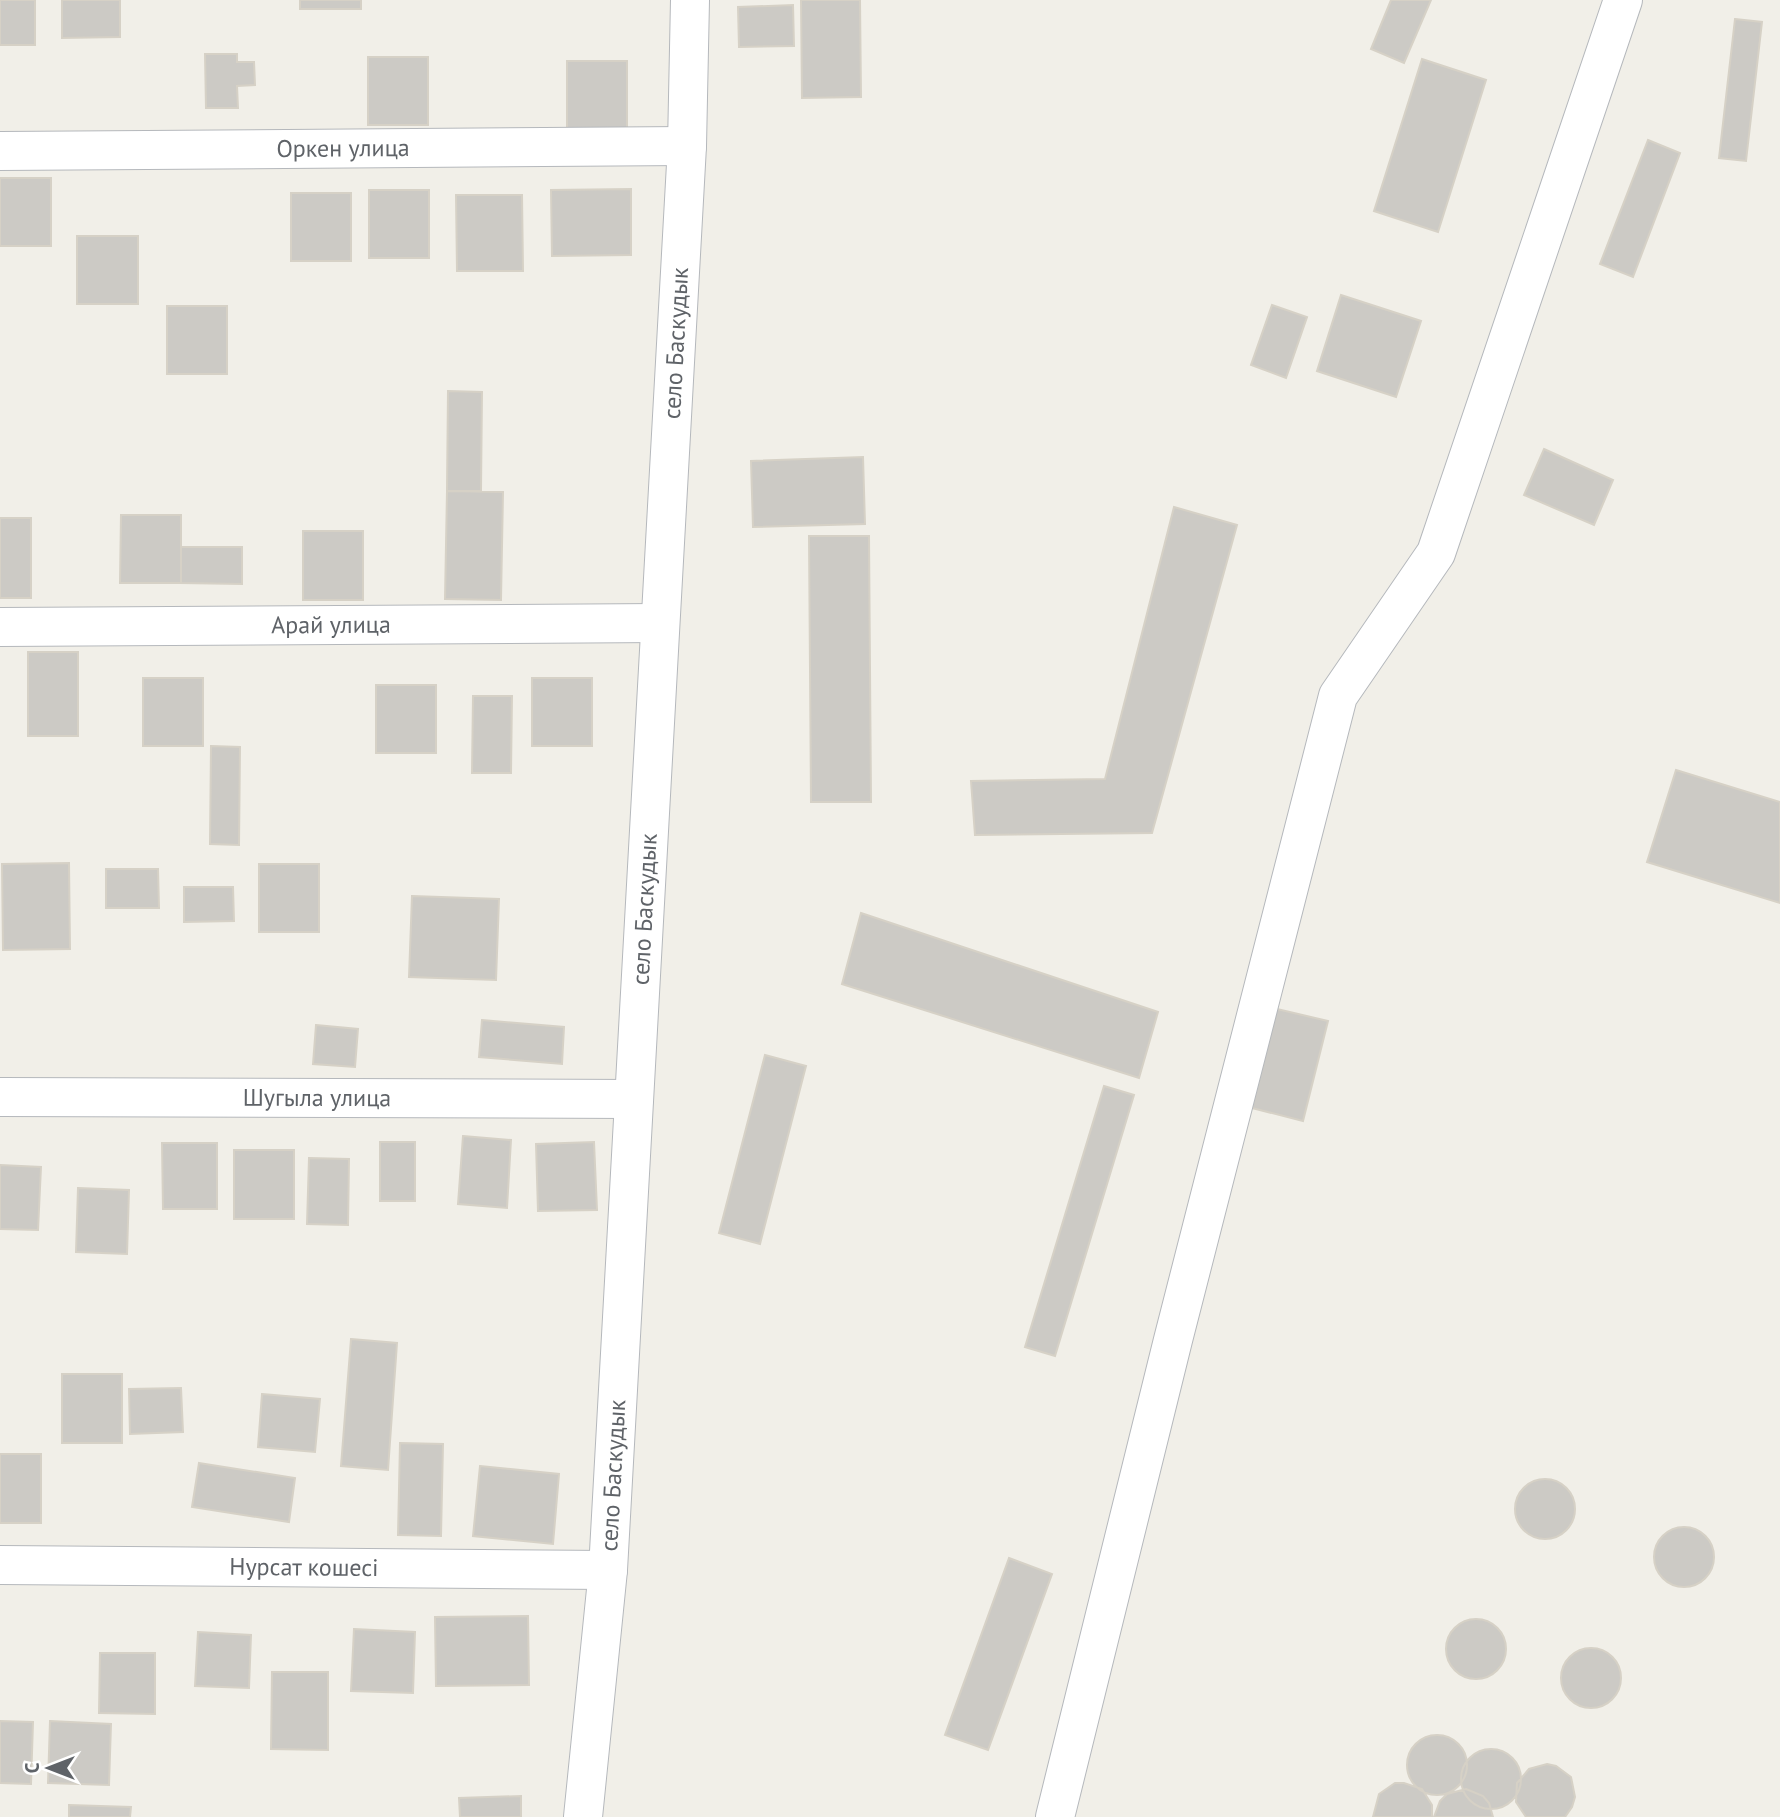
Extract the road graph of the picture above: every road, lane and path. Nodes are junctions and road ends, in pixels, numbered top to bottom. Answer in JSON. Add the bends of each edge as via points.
{"nodes":[{"id":1,"x":690,"y":0,"type":"edge"},
{"id":2,"x":1622,"y":0,"type":"edge"},
{"id":3,"x":687,"y":146,"type":"junction"},
{"id":4,"x":0,"y":151,"type":"edge"},
{"id":5,"x":660,"y":623,"type":"junction"},
{"id":6,"x":0,"y":627,"type":"edge"},
{"id":7,"x":0,"y":1097,"type":"edge"},
{"id":8,"x":634,"y":1099,"type":"junction"},
{"id":9,"x":0,"y":1565,"type":"edge"},
{"id":10,"x":608,"y":1570,"type":"junction"},
{"id":11,"x":583,"y":1817,"type":"edge"},
{"id":12,"x":1055,"y":1817,"type":"edge"}],
"edges":[{"from":1,"to":3,"type":"street","name":"село Баскудык"},
{"from":2,"to":12,"type":"street","via":[[1436,553],[1338,696]]},
{"from":3,"to":4,"type":"street","name":"Оркен улица"},
{"from":3,"to":5,"type":"street","name":"село Баскудык"},
{"from":5,"to":6,"type":"street","name":"Арай улица"},
{"from":5,"to":8,"type":"street","name":"село Баскудык"},
{"from":7,"to":8,"type":"street","name":"Шугыла улица"},
{"from":8,"to":10,"type":"street","name":"село Баскудык"},
{"from":9,"to":10,"type":"street","name":"Нурсат кошесi"},
{"from":10,"to":11,"type":"street","name":"село Баскудык"}]}
